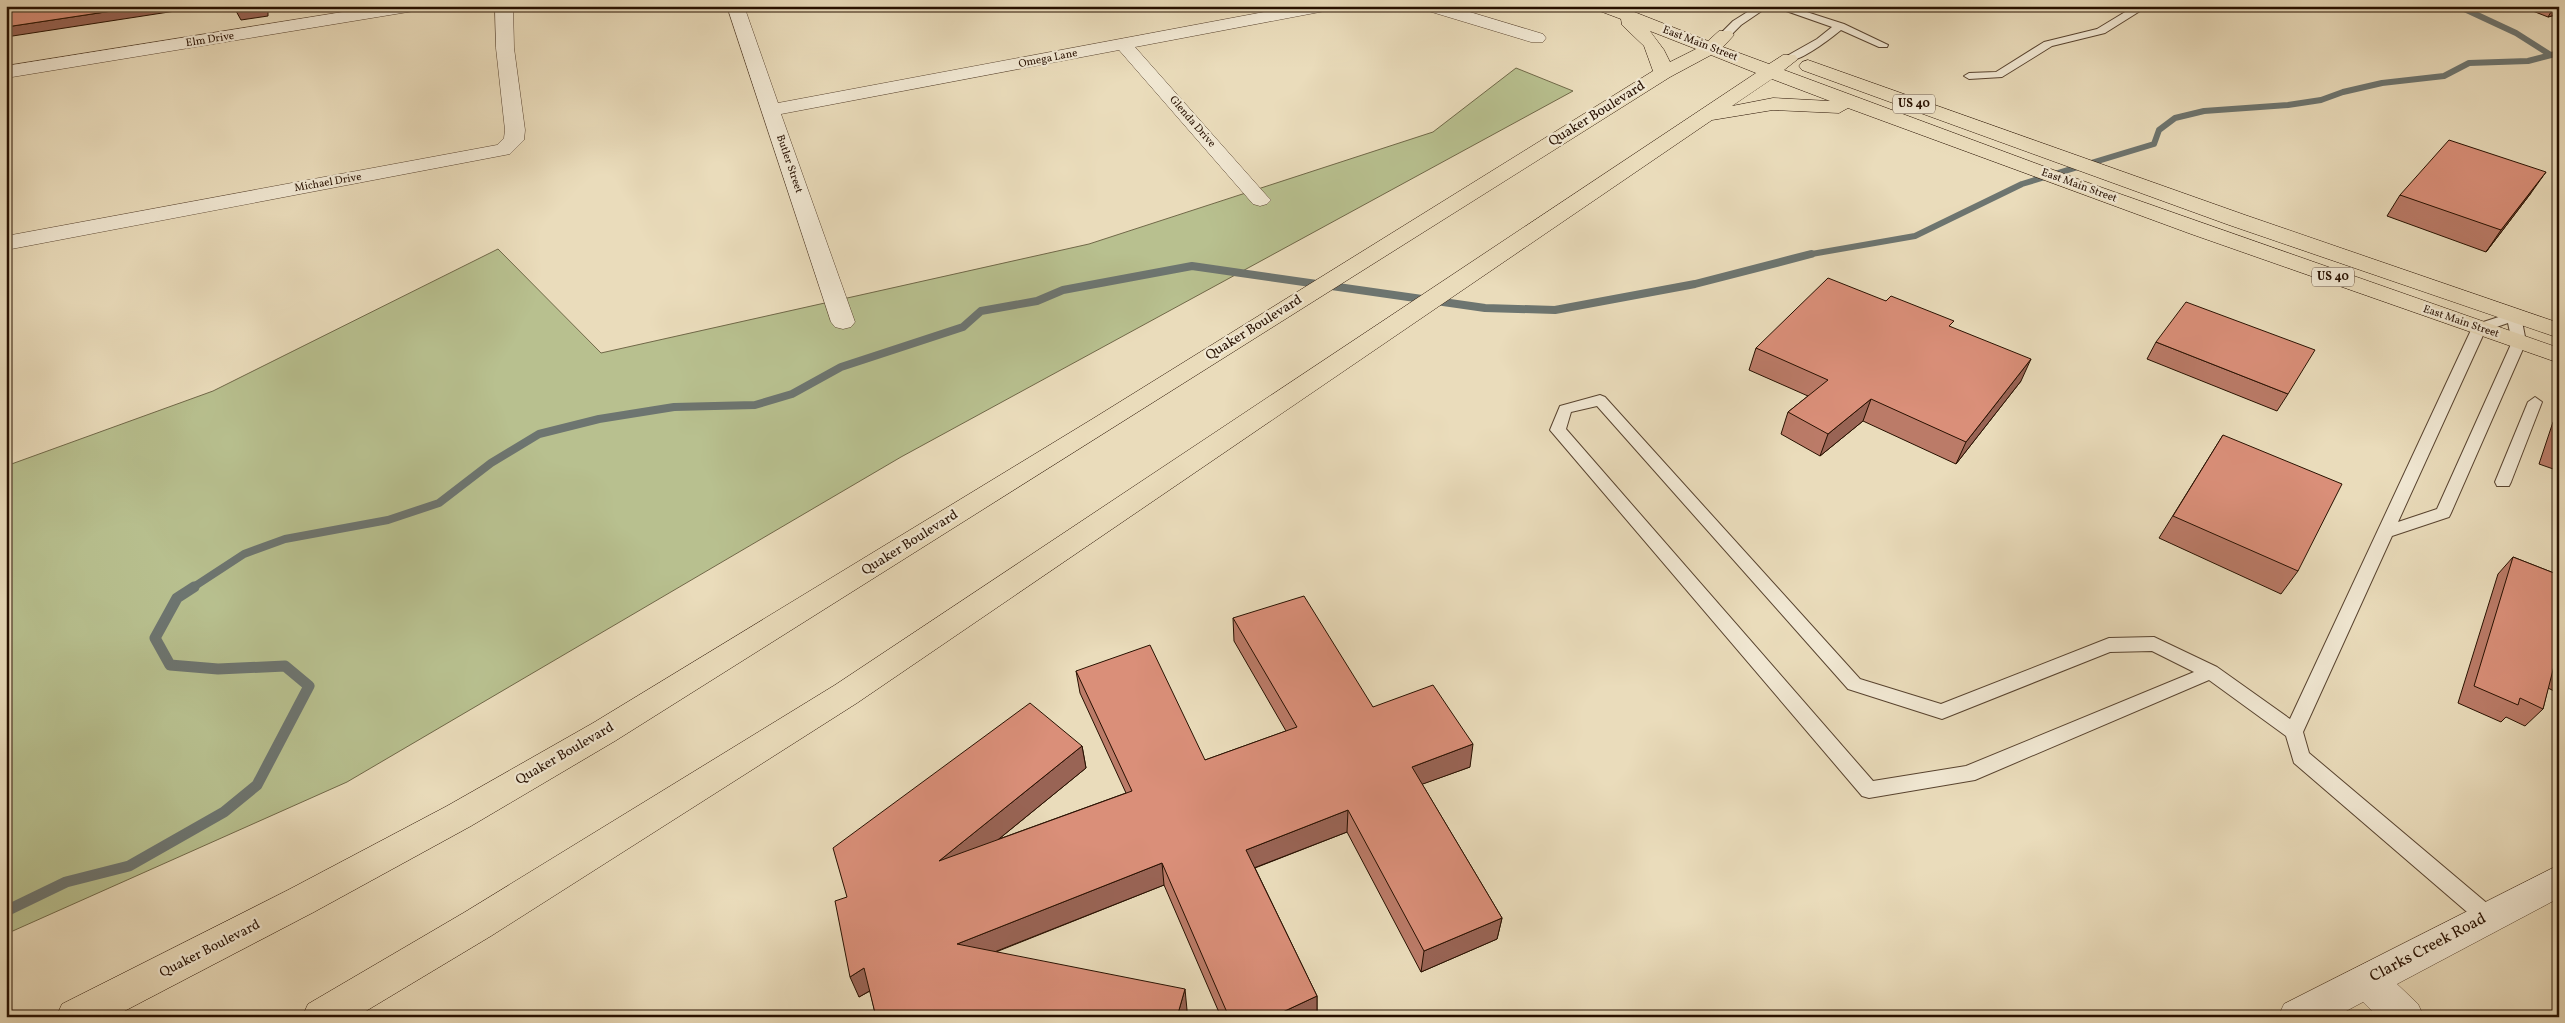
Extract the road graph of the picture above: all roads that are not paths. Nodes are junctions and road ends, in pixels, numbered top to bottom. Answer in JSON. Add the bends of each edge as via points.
{"nodes":[{"id":1,"x":414,"y":6,"type":"edge"},
{"id":2,"x":504,"y":6,"type":"edge"},
{"id":3,"x":735,"y":6,"type":"edge"},
{"id":4,"x":1325,"y":6,"type":"edge"},
{"id":5,"x":1431,"y":6,"type":"edge"},
{"id":6,"x":1764,"y":6,"type":"edge"},
{"id":7,"x":1777,"y":6,"type":"edge"},
{"id":8,"x":1963,"y":6,"type":"edge"},
{"id":9,"x":2143,"y":6,"type":"edge"},
{"id":10,"x":1968,"y":7,"type":"edge"},
{"id":11,"x":1607,"y":8,"type":"edge"},
{"id":12,"x":1840,"y":26,"type":"junction"},
{"id":13,"x":1707,"y":28,"type":"dead end"},
{"id":14,"x":1537,"y":38,"type":"dead end"},
{"id":15,"x":1732,"y":38,"type":"junction"},
{"id":16,"x":1869,"y":40,"type":"junction"},
{"id":17,"x":1822,"y":41,"type":"junction"},
{"id":18,"x":1124,"y":45,"type":"junction"},
{"id":19,"x":1883,"y":45,"type":"dead end"},
{"id":20,"x":1711,"y":48,"type":"junction"},
{"id":21,"x":1777,"y":61,"type":"junction"},
{"id":22,"x":6,"y":72,"type":"edge"},
{"id":23,"x":1663,"y":72,"type":"junction"},
{"id":24,"x":1969,"y":76,"type":"dead end"},
{"id":25,"x":770,"y":110,"type":"junction"},
{"id":26,"x":1875,"y":111,"type":"junction"},
{"id":27,"x":1702,"y":118,"type":"junction"},
{"id":28,"x":1260,"y":200,"type":"dead end"},
{"id":29,"x":6,"y":243,"type":"edge"},
{"id":30,"x":2514,"y":316,"type":"junction"},
{"id":31,"x":843,"y":322,"type":"dead end"},
{"id":32,"x":2479,"y":328,"type":"junction"},
{"id":33,"x":2559,"y":331,"type":"edge"},
{"id":34,"x":2518,"y":342,"type":"junction"},
{"id":35,"x":2559,"y":356,"type":"edge"},
{"id":36,"x":2534,"y":402,"type":"dead end"},
{"id":37,"x":2503,"y":482,"type":"dead end"},
{"id":38,"x":2385,"y":532,"type":"junction"},
{"id":39,"x":2210,"y":672,"type":"junction"},
{"id":40,"x":2294,"y":732,"type":"junction"},
{"id":41,"x":2559,"y":880,"type":"edge"},
{"id":42,"x":2488,"y":917,"type":"junction"},
{"id":43,"x":2366,"y":980,"type":"junction"},
{"id":44,"x":75,"y":1017,"type":"edge"},
{"id":45,"x":321,"y":1017,"type":"edge"},
{"id":46,"x":2297,"y":1017,"type":"edge"},
{"id":47,"x":2406,"y":1017,"type":"edge"}],
"edges":[{"from":1,"to":22,"type":"street","name":"Elm Drive"},
{"from":2,"to":29,"type":"street","name":"Michael Drive","via":[[505,48],[515,130],[514,140],[502,150]]},
{"from":3,"to":25,"type":"street","name":"Butler Street"},
{"from":4,"to":18,"type":"street","name":"Omega Lane"},
{"from":5,"to":14,"type":"street"},
{"from":6,"to":15,"type":"lane","via":[[1737,23]]},
{"from":7,"to":12,"type":"lane"},
{"from":8,"to":10,"type":"lane"},
{"from":9,"to":24,"type":"lane","via":[[2101,32],[2048,44],[1998,75]]},
{"from":11,"to":20,"type":"main road","name":"East Main Street","number":"US 40"},
{"from":11,"to":23,"type":"main road","via":[[1649,38],[1658,53]]},
{"from":12,"to":16,"type":"lane"},
{"from":12,"to":17,"type":"lane"},
{"from":13,"to":15,"type":"main road","name":"East Main Street"},
{"from":15,"to":20,"type":"main road","name":"Quaker Boulevard"},
{"from":16,"to":17,"type":"lane"},
{"from":16,"to":19,"type":"lane"},
{"from":17,"to":21,"type":"lane"},
{"from":18,"to":25,"type":"street","name":"Omega Lane"},
{"from":18,"to":28,"type":"street","name":"Glenda Drive"},
{"from":20,"to":21,"type":"main road","name":"East Main Street","number":"US 40"},
{"from":20,"to":23,"type":"main road","name":"Quaker Boulevard"},
{"from":21,"to":26,"type":"main road","name":"East Main Street","number":"US 40"},
{"from":21,"to":27,"type":"main road"},
{"from":21,"to":30,"type":"main road","name":"East Main Street","number":"US 40"},
{"from":23,"to":44,"type":"main road","name":"Quaker Boulevard","via":[[604,732],[459,816]]},
{"from":25,"to":31,"type":"street","name":"Butler Street"},
{"from":26,"to":27,"type":"main road","via":[[1773,104]]},
{"from":26,"to":32,"type":"main road","name":"East Main Street","number":"US 40"},
{"from":27,"to":45,"type":"main road","via":[[846,694],[478,924]]},
{"from":30,"to":32,"type":"lane"},
{"from":30,"to":33,"type":"main road","name":"East Main Street","number":"US 40"},
{"from":30,"to":34,"type":"lane"},
{"from":32,"to":34,"type":"main road","name":"East Main Street","number":"US 40"},
{"from":32,"to":38,"type":"lane"},
{"from":34,"to":35,"type":"main road","name":"East Main Street","number":"US 40"},
{"from":34,"to":38,"type":"lane","via":[[2443,513]]},
{"from":36,"to":37,"type":"lane"},
{"from":38,"to":40,"type":"lane"},
{"from":39,"to":39,"type":"lane","via":[[2154,644],[2109,646],[1942,712],[1854,684],[1600,400],[1565,409],[1558,430],[1869,790],[1968,774]]},
{"from":39,"to":40,"type":"lane"},
{"from":40,"to":42,"type":"lane","via":[[2302,757]]},
{"from":41,"to":42,"type":"street","name":"Clarks Creek Road"},
{"from":42,"to":43,"type":"street","name":"Clarks Creek Road"},
{"from":43,"to":46,"type":"street","name":"Clarks Creek Road"},
{"from":43,"to":47,"type":"street"}]}
